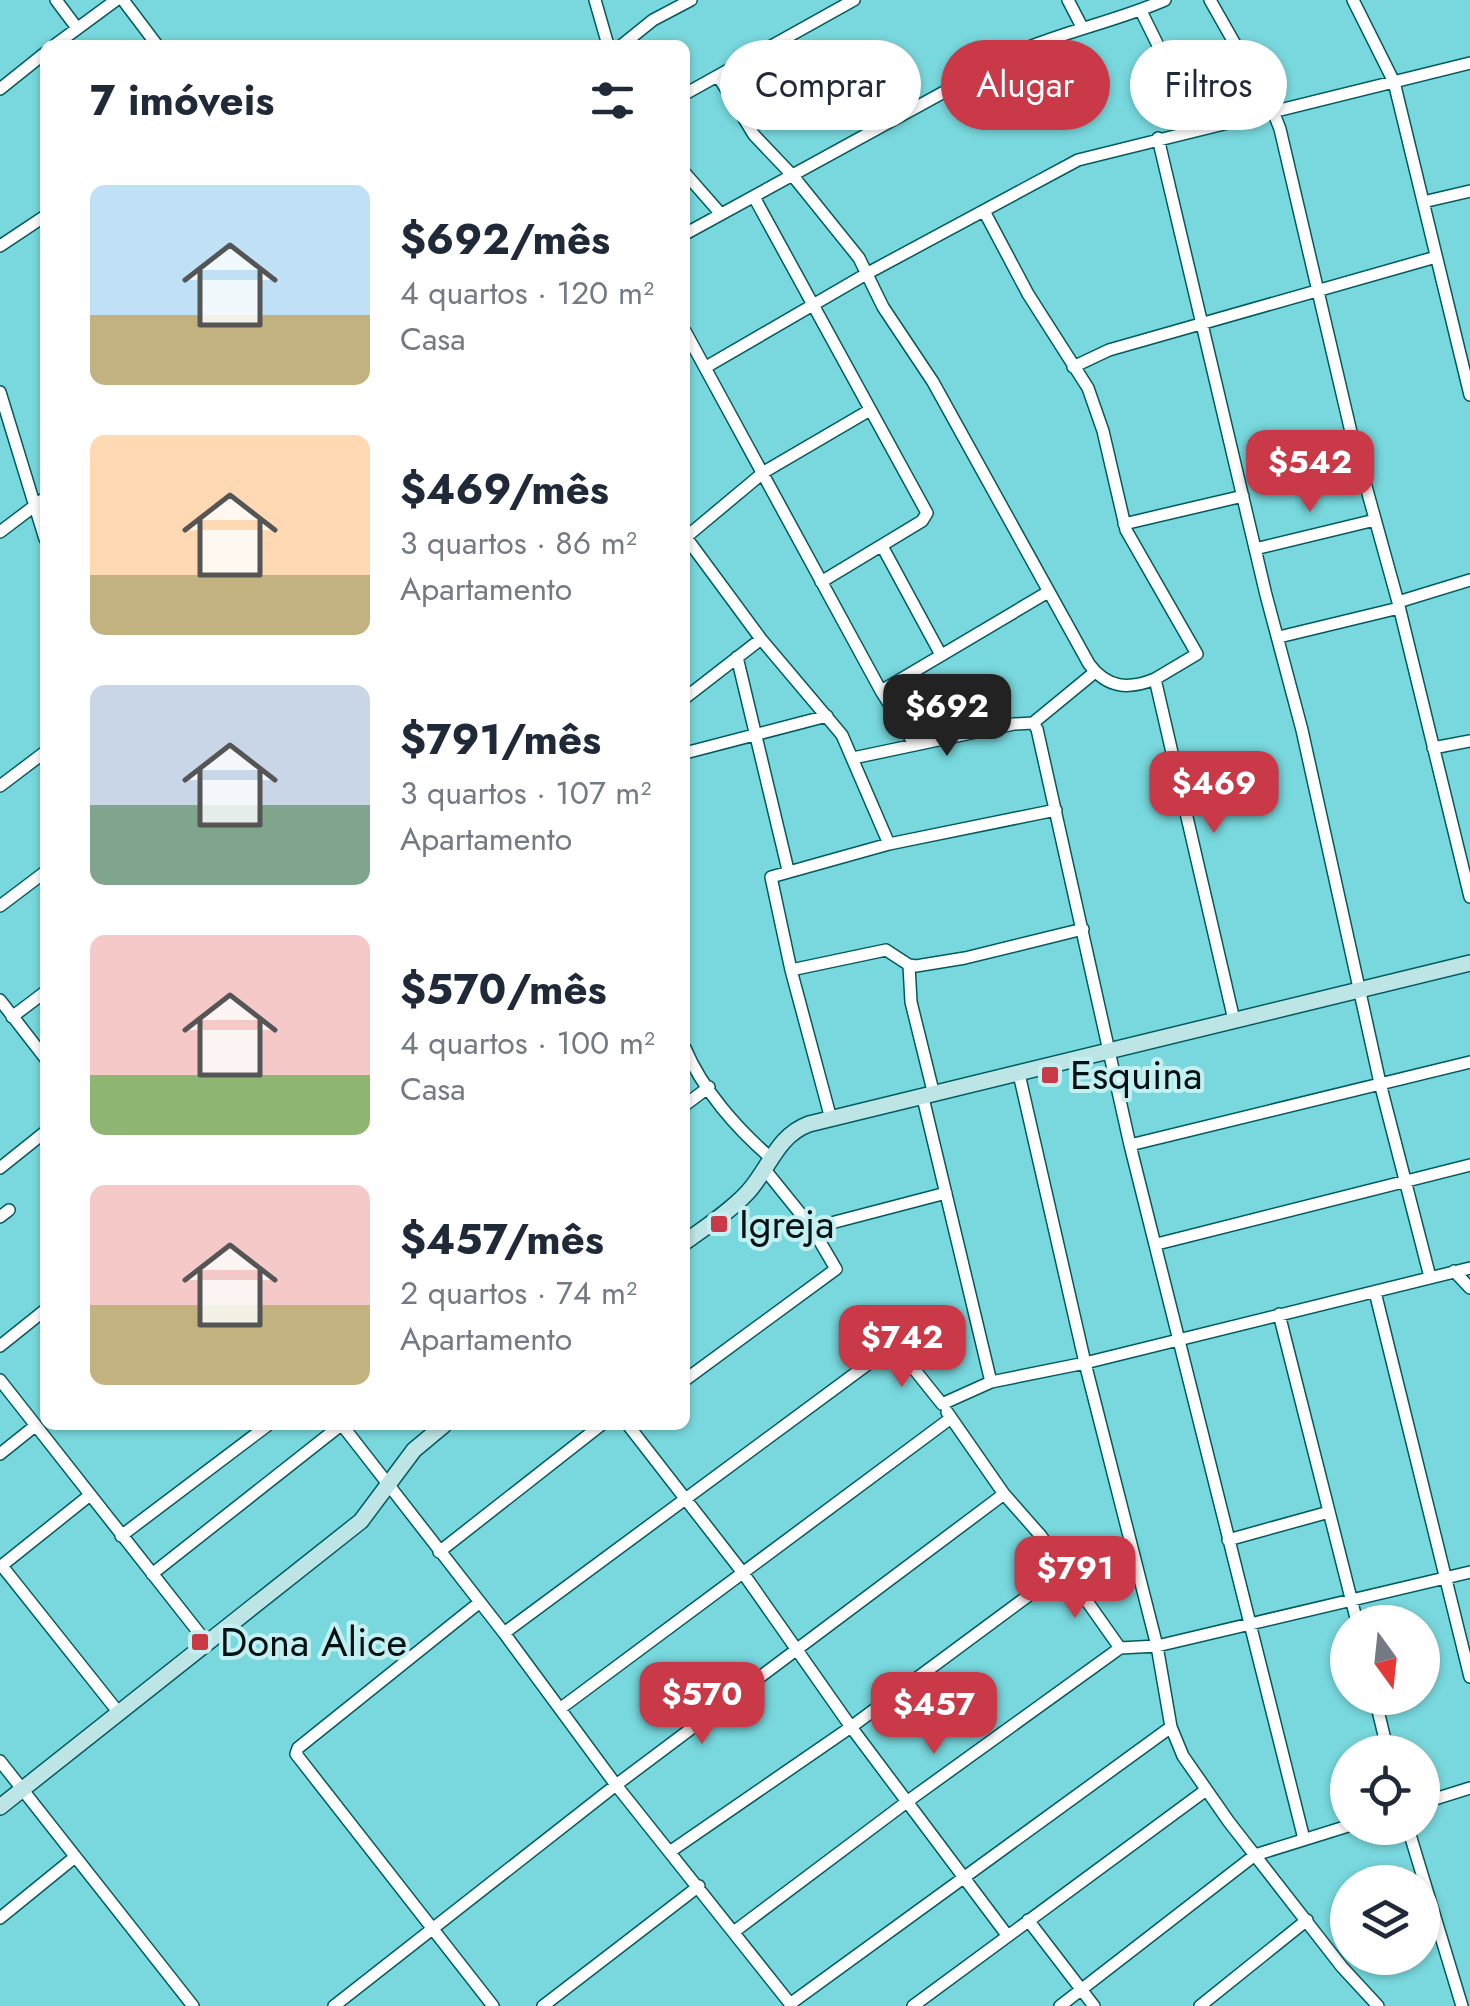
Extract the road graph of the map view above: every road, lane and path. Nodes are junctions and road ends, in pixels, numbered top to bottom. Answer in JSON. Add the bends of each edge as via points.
{"nodes":[{"id":1,"x":56,"y":0,"type":"edge"},
{"id":2,"x":119,"y":0,"type":"edge"},
{"id":3,"x":595,"y":0,"type":"edge"},
{"id":4,"x":690,"y":0,"type":"edge"},
{"id":5,"x":854,"y":0,"type":"edge"},
{"id":6,"x":1068,"y":0,"type":"edge"},
{"id":7,"x":1166,"y":0,"type":"edge"},
{"id":8,"x":1210,"y":0,"type":"edge"},
{"id":9,"x":1353,"y":0,"type":"edge"},
{"id":10,"x":1141,"y":11,"type":"junction"},
{"id":11,"x":1082,"y":27,"type":"junction"},
{"id":12,"x":77,"y":28,"type":"junction"},
{"id":13,"x":62,"y":40,"type":"edge"},
{"id":14,"x":153,"y":40,"type":"edge"},
{"id":15,"x":607,"y":40,"type":"edge"},
{"id":16,"x":628,"y":40,"type":"edge"},
{"id":17,"x":1155,"y":40,"type":"edge"},
{"id":18,"x":1233,"y":40,"type":"edge"},
{"id":19,"x":40,"y":57,"type":"edge"},
{"id":20,"x":1470,"y":63,"type":"edge"},
{"id":21,"x":718,"y":76,"type":"junction"},
{"id":22,"x":1394,"y":82,"type":"junction"},
{"id":23,"x":0,"y":88,"type":"edge"},
{"id":24,"x":690,"y":91,"type":"edge"},
{"id":25,"x":1287,"y":108,"type":"edge"},
{"id":26,"x":1195,"y":130,"type":"edge"},
{"id":27,"x":1278,"y":130,"type":"edge"},
{"id":28,"x":1186,"y":132,"type":"joint"},
{"id":29,"x":1158,"y":138,"type":"junction"},
{"id":30,"x":793,"y":176,"type":"junction"},
{"id":31,"x":690,"y":179,"type":"edge"},
{"id":32,"x":1470,"y":190,"type":"edge"},
{"id":33,"x":754,"y":197,"type":"junction"},
{"id":34,"x":1423,"y":202,"type":"junction"},
{"id":35,"x":984,"y":211,"type":"junction"},
{"id":36,"x":720,"y":213,"type":"junction"},
{"id":37,"x":40,"y":219,"type":"edge"},
{"id":38,"x":690,"y":231,"type":"edge"},
{"id":39,"x":0,"y":246,"type":"edge"},
{"id":40,"x":1436,"y":257,"type":"junction"},
{"id":41,"x":868,"y":273,"type":"junction"},
{"id":42,"x":1316,"y":289,"type":"junction"},
{"id":43,"x":812,"y":305,"type":"junction"},
{"id":44,"x":1202,"y":323,"type":"junction"},
{"id":45,"x":690,"y":339,"type":"edge"},
{"id":46,"x":706,"y":366,"type":"junction"},
{"id":47,"x":1074,"y":366,"type":"junction"},
{"id":48,"x":0,"y":392,"type":"edge"},
{"id":49,"x":1470,"y":395,"type":"edge"},
{"id":50,"x":870,"y":410,"type":"junction"},
{"id":51,"x":764,"y":472,"type":"junction"},
{"id":52,"x":1243,"y":496,"type":"junction"},
{"id":53,"x":40,"y":501,"type":"edge"},
{"id":54,"x":1375,"y":520,"type":"junction"},
{"id":55,"x":1124,"y":524,"type":"junction"},
{"id":56,"x":0,"y":532,"type":"edge"},
{"id":57,"x":690,"y":533,"type":"edge"},
{"id":58,"x":690,"y":544,"type":"edge"},
{"id":59,"x":882,"y":546,"type":"junction"},
{"id":60,"x":1255,"y":549,"type":"junction"},
{"id":61,"x":1470,"y":580,"type":"edge"},
{"id":62,"x":821,"y":582,"type":"junction"},
{"id":63,"x":1048,"y":592,"type":"junction"},
{"id":64,"x":1398,"y":605,"type":"junction"},
{"id":65,"x":1279,"y":637,"type":"junction"},
{"id":66,"x":761,"y":639,"type":"junction"},
{"id":67,"x":941,"y":655,"type":"junction"},
{"id":68,"x":737,"y":657,"type":"junction"},
{"id":69,"x":1094,"y":672,"type":"junction"},
{"id":70,"x":1156,"y":680,"type":"junction"},
{"id":71,"x":881,"y":691,"type":"junction"},
{"id":72,"x":690,"y":694,"type":"edge"},
{"id":73,"x":827,"y":716,"type":"junction"},
{"id":74,"x":1033,"y":723,"type":"junction"},
{"id":75,"x":754,"y":736,"type":"junction"},
{"id":76,"x":1470,"y":741,"type":"edge"},
{"id":77,"x":915,"y":745,"type":"junction"},
{"id":78,"x":690,"y":747,"type":"edge"},
{"id":79,"x":1433,"y":748,"type":"junction"},
{"id":80,"x":40,"y":756,"type":"edge"},
{"id":81,"x":853,"y":758,"type":"junction"},
{"id":82,"x":0,"y":786,"type":"edge"},
{"id":83,"x":1056,"y":810,"type":"junction"},
{"id":84,"x":889,"y":844,"type":"junction"},
{"id":85,"x":788,"y":870,"type":"junction"},
{"id":86,"x":1467,"y":872,"type":"edge"},
{"id":87,"x":40,"y":876,"type":"edge"},
{"id":88,"x":1470,"y":897,"type":"edge"},
{"id":89,"x":0,"y":906,"type":"edge"},
{"id":90,"x":1082,"y":929,"type":"junction"},
{"id":91,"x":1470,"y":963,"type":"edge"},
{"id":92,"x":909,"y":965,"type":"junction"},
{"id":93,"x":791,"y":970,"type":"junction"},
{"id":94,"x":1361,"y":990,"type":"junction"},
{"id":95,"x":40,"y":996,"type":"edge"},
{"id":96,"x":0,"y":1000,"type":"edge"},
{"id":97,"x":12,"y":1017,"type":"junction"},
{"id":98,"x":1234,"y":1020,"type":"junction"},
{"id":99,"x":1110,"y":1050,"type":"junction"},
{"id":100,"x":40,"y":1052,"type":"edge"},
{"id":101,"x":690,"y":1056,"type":"edge"},
{"id":102,"x":1470,"y":1062,"type":"edge"},
{"id":103,"x":1019,"y":1074,"type":"junction"},
{"id":104,"x":1380,"y":1083,"type":"junction"},
{"id":105,"x":709,"y":1087,"type":"junction"},
{"id":106,"x":928,"y":1096,"type":"junction"},
{"id":107,"x":690,"y":1100,"type":"edge"},
{"id":108,"x":831,"y":1119,"type":"junction"},
{"id":109,"x":40,"y":1136,"type":"edge"},
{"id":110,"x":1130,"y":1145,"type":"junction"},
{"id":111,"x":768,"y":1164,"type":"junction"},
{"id":112,"x":1470,"y":1166,"type":"edge"},
{"id":113,"x":0,"y":1168,"type":"edge"},
{"id":114,"x":1406,"y":1180,"type":"junction"},
{"id":115,"x":946,"y":1193,"type":"junction"},
{"id":116,"x":812,"y":1228,"type":"junction"},
{"id":117,"x":690,"y":1238,"type":"edge"},
{"id":118,"x":1158,"y":1244,"type":"junction"},
{"id":119,"x":1470,"y":1268,"type":"edge"},
{"id":120,"x":1454,"y":1271,"type":"junction"},
{"id":121,"x":1430,"y":1278,"type":"junction"},
{"id":122,"x":1470,"y":1288,"type":"edge"},
{"id":123,"x":1375,"y":1292,"type":"junction"},
{"id":124,"x":40,"y":1314,"type":"edge"},
{"id":125,"x":1279,"y":1314,"type":"junction"},
{"id":126,"x":1180,"y":1339,"type":"junction"},
{"id":127,"x":0,"y":1346,"type":"edge"},
{"id":128,"x":1085,"y":1364,"type":"junction"},
{"id":129,"x":690,"y":1376,"type":"edge"},
{"id":130,"x":0,"y":1380,"type":"edge"},
{"id":131,"x":991,"y":1382,"type":"junction"},
{"id":132,"x":942,"y":1404,"type":"junction"},
{"id":133,"x":950,"y":1418,"type":"junction"},
{"id":134,"x":34,"y":1426,"type":"junction"},
{"id":135,"x":261,"y":1430,"type":"edge"},
{"id":136,"x":335,"y":1430,"type":"edge"},
{"id":137,"x":345,"y":1430,"type":"edge"},
{"id":138,"x":438,"y":1430,"type":"edge"},
{"id":139,"x":594,"y":1430,"type":"edge"},
{"id":140,"x":632,"y":1430,"type":"edge"},
{"id":141,"x":0,"y":1454,"type":"edge"},
{"id":142,"x":386,"y":1485,"type":"junction"},
{"id":143,"x":1004,"y":1494,"type":"junction"},
{"id":144,"x":90,"y":1495,"type":"junction"},
{"id":145,"x":686,"y":1499,"type":"junction"},
{"id":146,"x":1329,"y":1512,"type":"junction"},
{"id":147,"x":122,"y":1536,"type":"junction"},
{"id":148,"x":1228,"y":1540,"type":"junction"},
{"id":149,"x":439,"y":1552,"type":"junction"},
{"id":150,"x":1,"y":1566,"type":"edge"},
{"id":151,"x":1063,"y":1570,"type":"junction"},
{"id":152,"x":1470,"y":1572,"type":"edge"},
{"id":153,"x":744,"y":1573,"type":"junction"},
{"id":154,"x":152,"y":1574,"type":"junction"},
{"id":155,"x":1446,"y":1578,"type":"junction"},
{"id":156,"x":480,"y":1602,"type":"junction"},
{"id":157,"x":1352,"y":1602,"type":"junction"},
{"id":158,"x":1353,"y":1605,"type":"edge"},
{"id":159,"x":1248,"y":1624,"type":"junction"},
{"id":160,"x":504,"y":1633,"type":"junction"},
{"id":161,"x":207,"y":1643,"type":"junction"},
{"id":162,"x":1157,"y":1646,"type":"junction"},
{"id":163,"x":1120,"y":1648,"type":"junction"},
{"id":164,"x":799,"y":1650,"type":"junction"},
{"id":165,"x":1470,"y":1677,"type":"edge"},
{"id":166,"x":561,"y":1708,"type":"junction"},
{"id":167,"x":119,"y":1713,"type":"junction"},
{"id":168,"x":851,"y":1726,"type":"junction"},
{"id":169,"x":1171,"y":1727,"type":"junction"},
{"id":170,"x":0,"y":1762,"type":"edge"},
{"id":171,"x":616,"y":1785,"type":"junction"},
{"id":172,"x":1470,"y":1788,"type":"edge"},
{"id":173,"x":22,"y":1790,"type":"junction"},
{"id":174,"x":1206,"y":1790,"type":"junction"},
{"id":175,"x":1440,"y":1797,"type":"edge"},
{"id":176,"x":908,"y":1801,"type":"junction"},
{"id":177,"x":0,"y":1807,"type":"edge"},
{"id":178,"x":1330,"y":1831,"type":"edge"},
{"id":179,"x":1304,"y":1839,"type":"junction"},
{"id":180,"x":1413,"y":1845,"type":"edge"},
{"id":181,"x":670,"y":1851,"type":"junction"},
{"id":182,"x":1255,"y":1855,"type":"junction"},
{"id":183,"x":75,"y":1856,"type":"junction"},
{"id":184,"x":965,"y":1876,"type":"junction"},
{"id":185,"x":699,"y":1886,"type":"junction"},
{"id":186,"x":0,"y":1918,"type":"edge"},
{"id":187,"x":1028,"y":1920,"type":"junction"},
{"id":188,"x":1307,"y":1920,"type":"junction"},
{"id":189,"x":432,"y":1930,"type":"junction"},
{"id":190,"x":735,"y":1931,"type":"junction"},
{"id":191,"x":1007,"y":1934,"type":"junction"},
{"id":192,"x":1081,"y":1988,"type":"junction"},
{"id":193,"x":1463,"y":2004,"type":"edge"},
{"id":194,"x":791,"y":2005,"type":"edge"},
{"id":195,"x":193,"y":2006,"type":"edge"},
{"id":196,"x":334,"y":2006,"type":"edge"},
{"id":197,"x":493,"y":2006,"type":"edge"},
{"id":198,"x":542,"y":2006,"type":"edge"},
{"id":199,"x":914,"y":2006,"type":"edge"},
{"id":200,"x":1060,"y":2006,"type":"edge"},
{"id":201,"x":1094,"y":2006,"type":"edge"},
{"id":202,"x":1200,"y":2006,"type":"edge"},
{"id":203,"x":1378,"y":2006,"type":"edge"}],
"edges":[{"from":1,"to":12,"type":"street"},
{"from":2,"to":12,"type":"street"},
{"from":2,"to":14,"type":"street"},
{"from":3,"to":15,"type":"street"},
{"from":4,"to":16,"type":"street"},
{"from":5,"to":21,"type":"street"},
{"from":6,"to":11,"type":"street"},
{"from":7,"to":10,"type":"street"},
{"from":8,"to":18,"type":"street"},
{"from":9,"to":22,"type":"street"},
{"from":10,"to":11,"type":"street"},
{"from":10,"to":17,"type":"street"},
{"from":11,"to":30,"type":"street","via":[[989,66]]},
{"from":12,"to":13,"type":"street"},
{"from":19,"to":23,"type":"street"},
{"from":20,"to":22,"type":"street"},
{"from":21,"to":24,"type":"street"},
{"from":21,"to":30,"type":"street","via":[[754,135]]},
{"from":22,"to":25,"type":"street"},
{"from":22,"to":34,"type":"street"},
{"from":26,"to":28,"type":"street"},
{"from":27,"to":42,"type":"street"},
{"from":28,"to":29,"type":"street"},
{"from":29,"to":35,"type":"street","via":[[1078,160]]},
{"from":29,"to":44,"type":"street"},
{"from":30,"to":33,"type":"street"},
{"from":30,"to":41,"type":"street"},
{"from":31,"to":36,"type":"street"},
{"from":32,"to":34,"type":"street"},
{"from":33,"to":36,"type":"street"},
{"from":33,"to":43,"type":"street"},
{"from":34,"to":40,"type":"street"},
{"from":35,"to":41,"type":"street"},
{"from":35,"to":47,"type":"street"},
{"from":36,"to":38,"type":"street"},
{"from":37,"to":39,"type":"street"},
{"from":40,"to":42,"type":"street"},
{"from":40,"to":49,"type":"street"},
{"from":41,"to":43,"type":"street"},
{"from":41,"to":63,"type":"street"},
{"from":42,"to":44,"type":"street"},
{"from":42,"to":54,"type":"street"},
{"from":43,"to":46,"type":"street"},
{"from":43,"to":50,"type":"street"},
{"from":44,"to":47,"type":"street"},
{"from":44,"to":52,"type":"street"},
{"from":45,"to":46,"type":"street"},
{"from":46,"to":51,"type":"street"},
{"from":47,"to":55,"type":"street","via":[[1096,407]]},
{"from":48,"to":53,"type":"street"},
{"from":50,"to":51,"type":"street"},
{"from":50,"to":59,"type":"street","via":[[927,513]]},
{"from":51,"to":57,"type":"street"},
{"from":51,"to":62,"type":"street"},
{"from":52,"to":55,"type":"street"},
{"from":52,"to":60,"type":"street"},
{"from":53,"to":56,"type":"street"},
{"from":54,"to":60,"type":"street"},
{"from":54,"to":64,"type":"street"},
{"from":55,"to":70,"type":"street","via":[[1198,654]]},
{"from":58,"to":66,"type":"street"},
{"from":59,"to":62,"type":"street"},
{"from":59,"to":67,"type":"street"},
{"from":60,"to":65,"type":"street"},
{"from":61,"to":64,"type":"street"},
{"from":62,"to":71,"type":"street"},
{"from":63,"to":67,"type":"street"},
{"from":63,"to":69,"type":"street"},
{"from":64,"to":65,"type":"street"},
{"from":64,"to":79,"type":"street"},
{"from":65,"to":94,"type":"street"},
{"from":66,"to":68,"type":"street"},
{"from":66,"to":73,"type":"street"},
{"from":67,"to":71,"type":"street"},
{"from":68,"to":72,"type":"street"},
{"from":68,"to":75,"type":"street"},
{"from":69,"to":70,"type":"street","via":[[1116,686]]},
{"from":69,"to":74,"type":"street"},
{"from":70,"to":98,"type":"street"},
{"from":71,"to":77,"type":"street"},
{"from":73,"to":75,"type":"street"},
{"from":73,"to":81,"type":"street"},
{"from":74,"to":77,"type":"street"},
{"from":74,"to":83,"type":"street"},
{"from":75,"to":78,"type":"street"},
{"from":75,"to":85,"type":"street"},
{"from":76,"to":79,"type":"street"},
{"from":77,"to":81,"type":"street"},
{"from":79,"to":86,"type":"street"},
{"from":80,"to":82,"type":"street"},
{"from":81,"to":84,"type":"street"},
{"from":83,"to":84,"type":"street"},
{"from":83,"to":90,"type":"street"},
{"from":84,"to":85,"type":"street"},
{"from":85,"to":93,"type":"street","via":[[770,878]]},
{"from":86,"to":88,"type":"street"},
{"from":87,"to":89,"type":"street"},
{"from":90,"to":92,"type":"street"},
{"from":90,"to":99,"type":"street"},
{"from":91,"to":94,"type":"street"},
{"from":92,"to":93,"type":"street","via":[[886,950]]},
{"from":92,"to":106,"type":"street"},
{"from":93,"to":108,"type":"street"},
{"from":94,"to":98,"type":"street"},
{"from":94,"to":104,"type":"street"},
{"from":95,"to":97,"type":"street"},
{"from":96,"to":97,"type":"street"},
{"from":97,"to":100,"type":"street"},
{"from":98,"to":99,"type":"street"},
{"from":99,"to":103,"type":"street"},
{"from":99,"to":110,"type":"street"},
{"from":101,"to":105,"type":"street"},
{"from":102,"to":104,"type":"street"},
{"from":103,"to":106,"type":"street"},
{"from":103,"to":128,"type":"street"},
{"from":104,"to":110,"type":"street"},
{"from":104,"to":114,"type":"street"},
{"from":105,"to":107,"type":"street"},
{"from":105,"to":111,"type":"street"},
{"from":106,"to":108,"type":"street"},
{"from":106,"to":115,"type":"street"},
{"from":108,"to":111,"type":"street","via":[[798,1128]]},
{"from":109,"to":113,"type":"street"},
{"from":110,"to":118,"type":"street"},
{"from":111,"to":116,"type":"street"},
{"from":111,"to":117,"type":"street","via":[[732,1207]]},
{"from":112,"to":114,"type":"street"},
{"from":114,"to":118,"type":"street"},
{"from":114,"to":121,"type":"street"},
{"from":115,"to":116,"type":"street"},
{"from":115,"to":131,"type":"street"},
{"from":116,"to":129,"type":"street","via":[[836,1269]]},
{"from":118,"to":126,"type":"street"},
{"from":119,"to":120,"type":"street"},
{"from":120,"to":121,"type":"street"},
{"from":120,"to":122,"type":"street"},
{"from":121,"to":123,"type":"street"},
{"from":123,"to":125,"type":"street"},
{"from":123,"to":155,"type":"street"},
{"from":124,"to":127,"type":"street"},
{"from":125,"to":126,"type":"street"},
{"from":125,"to":146,"type":"street"},
{"from":126,"to":128,"type":"street"},
{"from":126,"to":148,"type":"street"},
{"from":128,"to":131,"type":"street"},
{"from":128,"to":162,"type":"street"},
{"from":130,"to":134,"type":"street"},
{"from":131,"to":132,"type":"street"},
{"from":132,"to":133,"type":"street"},
{"from":132,"to":145,"type":"street","via":[[891,1347]]},
{"from":133,"to":143,"type":"street"},
{"from":133,"to":153,"type":"street"},
{"from":134,"to":141,"type":"street"},
{"from":134,"to":144,"type":"street"},
{"from":135,"to":147,"type":"street"},
{"from":136,"to":154,"type":"street"},
{"from":137,"to":142,"type":"street"},
{"from":138,"to":142,"type":"street"},
{"from":139,"to":149,"type":"street"},
{"from":140,"to":145,"type":"street"},
{"from":142,"to":149,"type":"street"},
{"from":142,"to":161,"type":"street","via":[[360,1521]]},
{"from":143,"to":151,"type":"street"},
{"from":143,"to":164,"type":"street"},
{"from":144,"to":147,"type":"street"},
{"from":144,"to":150,"type":"street"},
{"from":145,"to":153,"type":"street"},
{"from":145,"to":160,"type":"street"},
{"from":146,"to":148,"type":"street"},
{"from":146,"to":157,"type":"street"},
{"from":147,"to":154,"type":"street"},
{"from":148,"to":159,"type":"street"},
{"from":149,"to":156,"type":"street"},
{"from":150,"to":167,"type":"street"},
{"from":151,"to":163,"type":"street"},
{"from":151,"to":168,"type":"street"},
{"from":152,"to":155,"type":"street"},
{"from":153,"to":164,"type":"street"},
{"from":153,"to":166,"type":"street"},
{"from":154,"to":161,"type":"street"},
{"from":155,"to":157,"type":"street"},
{"from":155,"to":165,"type":"street"},
{"from":156,"to":160,"type":"street"},
{"from":156,"to":189,"type":"street","via":[[296,1754]]},
{"from":157,"to":158,"type":"street"},
{"from":157,"to":159,"type":"street"},
{"from":159,"to":162,"type":"street"},
{"from":159,"to":179,"type":"street"},
{"from":160,"to":166,"type":"street"},
{"from":161,"to":167,"type":"street"},
{"from":162,"to":163,"type":"street"},
{"from":162,"to":169,"type":"street"},
{"from":163,"to":176,"type":"street"},
{"from":164,"to":168,"type":"street"},
{"from":164,"to":171,"type":"street"},
{"from":166,"to":171,"type":"street"},
{"from":167,"to":173,"type":"street"},
{"from":168,"to":176,"type":"street"},
{"from":168,"to":181,"type":"street"},
{"from":169,"to":174,"type":"street"},
{"from":169,"to":184,"type":"street"},
{"from":170,"to":173,"type":"street"},
{"from":171,"to":181,"type":"street"},
{"from":171,"to":189,"type":"street"},
{"from":172,"to":175,"type":"street"},
{"from":173,"to":177,"type":"street"},
{"from":173,"to":183,"type":"street"},
{"from":174,"to":182,"type":"street"},
{"from":174,"to":187,"type":"street"},
{"from":176,"to":184,"type":"street"},
{"from":176,"to":190,"type":"street"},
{"from":178,"to":179,"type":"street"},
{"from":179,"to":182,"type":"street"},
{"from":180,"to":193,"type":"street"},
{"from":181,"to":185,"type":"street"},
{"from":182,"to":188,"type":"street"},
{"from":182,"to":192,"type":"street"},
{"from":183,"to":186,"type":"street"},
{"from":183,"to":195,"type":"street"},
{"from":184,"to":191,"type":"street"},
{"from":184,"to":194,"type":"street"},
{"from":185,"to":190,"type":"street"},
{"from":185,"to":198,"type":"street"},
{"from":187,"to":191,"type":"street"},
{"from":187,"to":192,"type":"street"},
{"from":188,"to":202,"type":"street"},
{"from":188,"to":203,"type":"street"},
{"from":189,"to":196,"type":"street"},
{"from":189,"to":197,"type":"street"},
{"from":190,"to":194,"type":"street"},
{"from":191,"to":199,"type":"street"},
{"from":192,"to":200,"type":"street"},
{"from":192,"to":201,"type":"street"}]}
